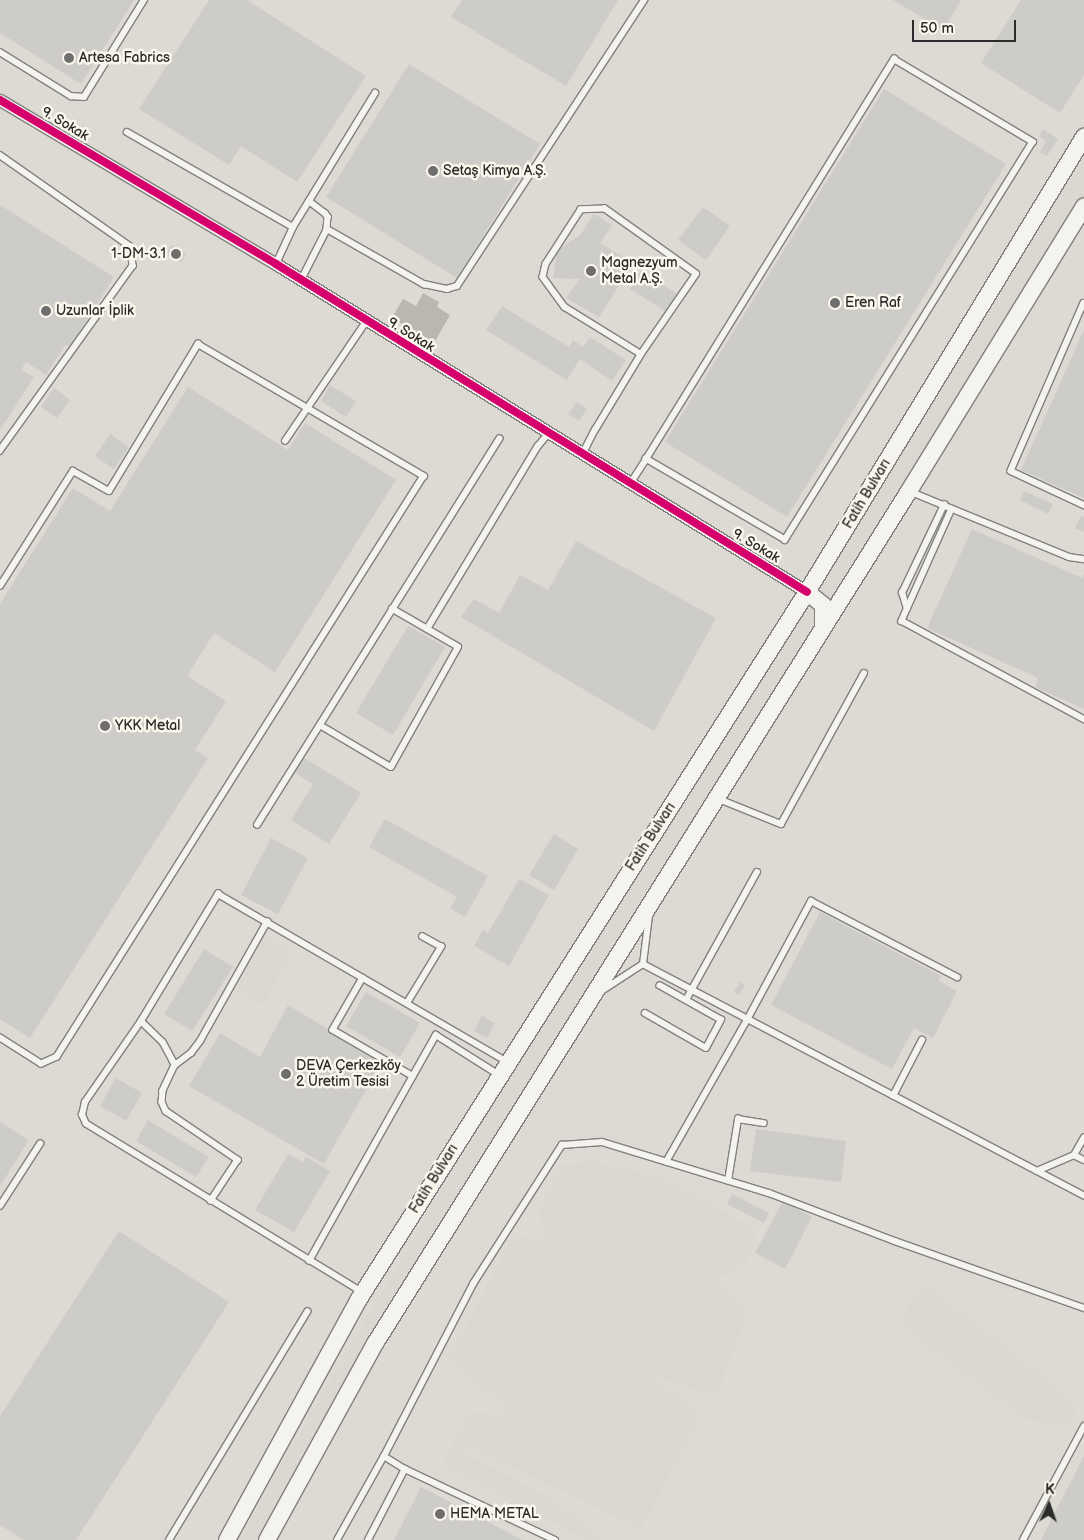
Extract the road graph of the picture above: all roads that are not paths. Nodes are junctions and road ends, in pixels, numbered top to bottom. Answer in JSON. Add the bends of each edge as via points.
{"nodes":[{"id":1,"x":144,"y":0,"type":"edge"},
{"id":2,"x":644,"y":0,"type":"edge"},
{"id":3,"x":0,"y":52,"type":"edge"},
{"id":4,"x":376,"y":93,"type":"dead end"},
{"id":5,"x":0,"y":100,"type":"edge"},
{"id":6,"x":127,"y":132,"type":"dead end"},
{"id":7,"x":1084,"y":138,"type":"edge"},
{"id":8,"x":0,"y":155,"type":"edge"},
{"id":9,"x":309,"y":201,"type":"junction"},
{"id":10,"x":1084,"y":206,"type":"edge"},
{"id":11,"x":292,"y":227,"type":"junction"},
{"id":12,"x":327,"y":229,"type":"junction"},
{"id":13,"x":276,"y":264,"type":"junction"},
{"id":14,"x":300,"y":281,"type":"junction"},
{"id":15,"x":1084,"y":303,"type":"edge"},
{"id":16,"x":366,"y":322,"type":"junction"},
{"id":17,"x":641,"y":354,"type":"junction"},
{"id":18,"x":307,"y":408,"type":"junction"},
{"id":19,"x":548,"y":434,"type":"junction"},
{"id":20,"x":499,"y":439,"type":"dead end"},
{"id":21,"x":285,"y":440,"type":"dead end"},
{"id":22,"x":0,"y":451,"type":"edge"},
{"id":23,"x":582,"y":455,"type":"junction"},
{"id":24,"x":646,"y":459,"type":"junction"},
{"id":25,"x":630,"y":484,"type":"junction"},
{"id":26,"x":909,"y":491,"type":"junction"},
{"id":27,"x":944,"y":505,"type":"junction"},
{"id":28,"x":1084,"y":505,"type":"edge"},
{"id":29,"x":952,"y":509,"type":"junction"},
{"id":30,"x":1084,"y":559,"type":"edge"},
{"id":31,"x":0,"y":586,"type":"edge"},
{"id":32,"x":807,"y":592,"type":"junction"},
{"id":33,"x":907,"y":609,"type":"junction"},
{"id":34,"x":392,"y":610,"type":"junction"},
{"id":35,"x":823,"y":628,"type":"junction"},
{"id":36,"x":427,"y":630,"type":"junction"},
{"id":37,"x":864,"y":673,"type":"dead end"},
{"id":38,"x":1084,"y":719,"type":"edge"},
{"id":39,"x":320,"y":725,"type":"junction"},
{"id":40,"x":717,"y":799,"type":"junction"},
{"id":41,"x":257,"y":825,"type":"dead end"},
{"id":42,"x":758,"y":872,"type":"dead end"},
{"id":43,"x":650,"y":904,"type":"junction"},
{"id":44,"x":267,"y":922,"type":"junction"},
{"id":45,"x":423,"y":937,"type":"dead end"},
{"id":46,"x":643,"y":964,"type":"junction"},
{"id":47,"x":957,"y":977,"type":"dead end"},
{"id":48,"x":363,"y":978,"type":"junction"},
{"id":49,"x":660,"y":986,"type":"dead end"},
{"id":50,"x":691,"y":990,"type":"junction"},
{"id":51,"x":593,"y":997,"type":"junction"},
{"id":52,"x":686,"y":1000,"type":"junction"},
{"id":53,"x":407,"y":1004,"type":"junction"},
{"id":54,"x":645,"y":1013,"type":"dead end"},
{"id":55,"x":748,"y":1020,"type":"junction"},
{"id":56,"x":141,"y":1021,"type":"junction"},
{"id":57,"x":0,"y":1038,"type":"edge"},
{"id":58,"x":922,"y":1040,"type":"dead end"},
{"id":59,"x":175,"y":1065,"type":"junction"},
{"id":60,"x":504,"y":1068,"type":"junction"},
{"id":61,"x":413,"y":1076,"type":"junction"},
{"id":62,"x":894,"y":1096,"type":"junction"},
{"id":63,"x":764,"y":1123,"type":"dead end"},
{"id":64,"x":1084,"y":1138,"type":"edge"},
{"id":65,"x":40,"y":1144,"type":"dead end"},
{"id":66,"x":1074,"y":1155,"type":"junction"},
{"id":67,"x":1084,"y":1160,"type":"edge"},
{"id":68,"x":666,"y":1162,"type":"junction"},
{"id":69,"x":1036,"y":1171,"type":"junction"},
{"id":70,"x":728,"y":1181,"type":"junction"},
{"id":71,"x":1084,"y":1196,"type":"edge"},
{"id":72,"x":211,"y":1201,"type":"junction"},
{"id":73,"x":0,"y":1206,"type":"edge"},
{"id":74,"x":309,"y":1261,"type":"junction"},
{"id":75,"x":363,"y":1293,"type":"junction"},
{"id":76,"x":1084,"y":1308,"type":"edge"},
{"id":77,"x":307,"y":1312,"type":"dead end"},
{"id":78,"x":1084,"y":1426,"type":"edge"},
{"id":79,"x":384,"y":1456,"type":"junction"},
{"id":80,"x":405,"y":1469,"type":"junction"},
{"id":81,"x":169,"y":1540,"type":"edge"},
{"id":82,"x":226,"y":1540,"type":"edge"},
{"id":83,"x":267,"y":1540,"type":"edge"},
{"id":84,"x":337,"y":1540,"type":"edge"},
{"id":85,"x":368,"y":1540,"type":"edge"},
{"id":86,"x":555,"y":1540,"type":"edge"},
{"id":87,"x":1023,"y":1540,"type":"edge"}],
"edges":[{"from":1,"to":3,"type":"lane","via":[[84,97],[71,96]]},
{"from":2,"to":12,"type":"lane","via":[[457,286],[447,289],[424,284]]},
{"from":4,"to":9,"type":"lane"},
{"from":5,"to":13,"type":"street","name":"9. Sokak"},
{"from":6,"to":11,"type":"lane"},
{"from":7,"to":32,"type":"main road","name":"Fatih Bulvarı"},
{"from":8,"to":22,"type":"lane","via":[[130,246],[133,266]]},
{"from":9,"to":11,"type":"lane"},
{"from":9,"to":12,"type":"lane","via":[[328,217]]},
{"from":10,"to":26,"type":"main road"},
{"from":11,"to":13,"type":"lane"},
{"from":12,"to":14,"type":"lane"},
{"from":13,"to":14,"type":"street","name":"9. Sokak"},
{"from":14,"to":16,"type":"street","name":"9. Sokak"},
{"from":15,"to":28,"type":"lane","via":[[1011,471]]},
{"from":16,"to":18,"type":"lane"},
{"from":16,"to":19,"type":"street","name":"9. Sokak"},
{"from":17,"to":17,"type":"lane","via":[[565,308],[544,277],[546,264],[580,210],[605,209],[696,274]]},
{"from":17,"to":23,"type":"lane"},
{"from":18,"to":21,"type":"lane"},
{"from":18,"to":31,"type":"lane","via":[[198,344],[109,492],[73,472]]},
{"from":18,"to":57,"type":"lane","via":[[424,476],[57,1057],[41,1064]]},
{"from":19,"to":23,"type":"street","name":"9. Sokak"},
{"from":19,"to":36,"type":"lane"},
{"from":20,"to":34,"type":"lane"},
{"from":23,"to":25,"type":"street","name":"9. Sokak"},
{"from":24,"to":24,"type":"lane","via":[[785,540],[1033,142],[894,59]]},
{"from":24,"to":25,"type":"lane"},
{"from":25,"to":32,"type":"street","name":"9. Sokak"},
{"from":26,"to":27,"type":"lane"},
{"from":26,"to":35,"type":"main road"},
{"from":27,"to":29,"type":"lane"},
{"from":27,"to":33,"type":"lane","via":[[902,593]]},
{"from":29,"to":30,"type":"lane","via":[[1069,557]]},
{"from":29,"to":33,"type":"lane"},
{"from":32,"to":35,"type":"main road","via":[[823,605]]},
{"from":32,"to":60,"type":"main road","name":"Fatih Bulvarı"},
{"from":33,"to":38,"type":"lane","via":[[902,621]]},
{"from":34,"to":36,"type":"lane"},
{"from":34,"to":39,"type":"lane"},
{"from":35,"to":40,"type":"main road"},
{"from":36,"to":39,"type":"lane","via":[[458,647],[391,767]]},
{"from":37,"to":40,"type":"lane","via":[[781,824]]},
{"from":39,"to":41,"type":"lane"},
{"from":40,"to":43,"type":"main road"},
{"from":42,"to":50,"type":"lane"},
{"from":43,"to":46,"type":"lane"},
{"from":43,"to":51,"type":"main road"},
{"from":44,"to":48,"type":"lane"},
{"from":44,"to":56,"type":"lane","via":[[218,894]]},
{"from":44,"to":59,"type":"lane","via":[[200,1041]]},
{"from":45,"to":53,"type":"lane","via":[[441,947]]},
{"from":46,"to":50,"type":"lane"},
{"from":46,"to":51,"type":"lane"},
{"from":47,"to":55,"type":"lane","via":[[811,900]]},
{"from":48,"to":53,"type":"lane"},
{"from":48,"to":61,"type":"lane","via":[[333,1030]]},
{"from":49,"to":52,"type":"lane"},
{"from":50,"to":52,"type":"lane"},
{"from":50,"to":55,"type":"lane"},
{"from":51,"to":83,"type":"main road","via":[[376,1342]]},
{"from":52,"to":54,"type":"lane","via":[[721,1020],[706,1048]]},
{"from":53,"to":60,"type":"lane"},
{"from":55,"to":62,"type":"lane"},
{"from":55,"to":68,"type":"lane"},
{"from":56,"to":59,"type":"lane","via":[[163,1042]]},
{"from":56,"to":72,"type":"lane","via":[[85,1102],[82,1115],[86,1124]]},
{"from":58,"to":62,"type":"lane"},
{"from":59,"to":72,"type":"lane","via":[[163,1091],[162,1102],[166,1111],[238,1160]]},
{"from":60,"to":61,"type":"lane","via":[[436,1035]]},
{"from":60,"to":75,"type":"main road","name":"Fatih Bulvarı"},
{"from":61,"to":74,"type":"lane"},
{"from":62,"to":69,"type":"lane"},
{"from":63,"to":70,"type":"lane","via":[[738,1119]]},
{"from":64,"to":66,"type":"lane"},
{"from":65,"to":73,"type":"lane"},
{"from":66,"to":67,"type":"lane"},
{"from":66,"to":69,"type":"lane"},
{"from":68,"to":70,"type":"lane"},
{"from":68,"to":79,"type":"lane","via":[[602,1142],[562,1145],[473,1284]]},
{"from":69,"to":71,"type":"lane"},
{"from":70,"to":76,"type":"lane"},
{"from":72,"to":74,"type":"lane"},
{"from":74,"to":75,"type":"lane"},
{"from":75,"to":82,"type":"main road","name":"Fatih Bulvarı"},
{"from":77,"to":81,"type":"lane"},
{"from":78,"to":87,"type":"lane"},
{"from":79,"to":80,"type":"lane"},
{"from":79,"to":84,"type":"lane"},
{"from":80,"to":85,"type":"lane"},
{"from":80,"to":86,"type":"lane"}]}
